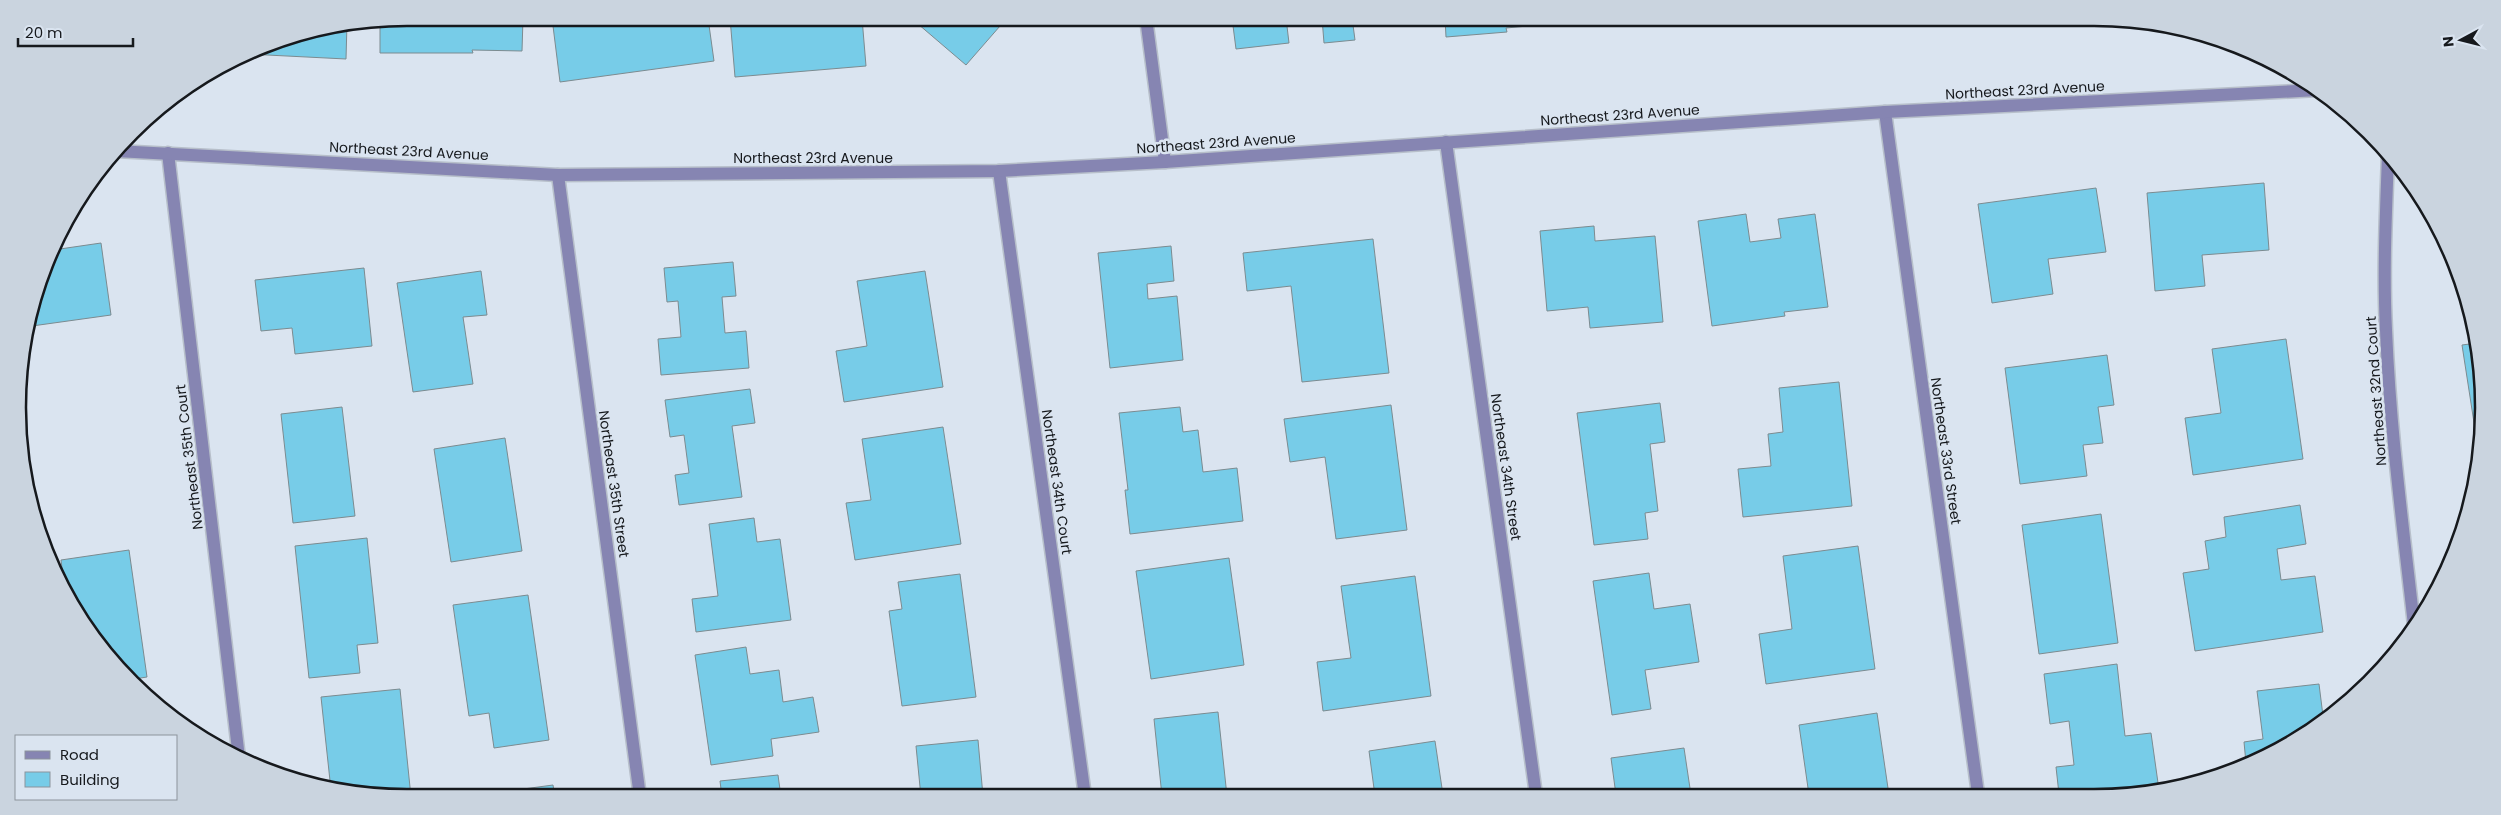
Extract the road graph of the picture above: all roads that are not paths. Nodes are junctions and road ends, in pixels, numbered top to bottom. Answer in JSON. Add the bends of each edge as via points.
{"nodes":[{"id":1,"x":1147,"y":26,"type":"edge"},
{"id":2,"x":2305,"y":91,"type":"edge"},
{"id":3,"x":1885,"y":112,"type":"junction"},
{"id":4,"x":1446,"y":142,"type":"junction"},
{"id":5,"x":125,"y":151,"type":"edge"},
{"id":6,"x":168,"y":153,"type":"junction"},
{"id":7,"x":1165,"y":162,"type":"junction"},
{"id":8,"x":2388,"y":165,"type":"edge"},
{"id":9,"x":998,"y":171,"type":"junction"},
{"id":10,"x":558,"y":175,"type":"junction"},
{"id":11,"x":2413,"y":615,"type":"edge"},
{"id":12,"x":238,"y":748,"type":"edge"},
{"id":13,"x":639,"y":789,"type":"edge"},
{"id":14,"x":1084,"y":789,"type":"edge"},
{"id":15,"x":1535,"y":789,"type":"edge"},
{"id":16,"x":1977,"y":789,"type":"edge"}],
"edges":[{"from":1,"to":7,"type":"street"},
{"from":2,"to":3,"type":"street","name":"Northeast 23rd Avenue"},
{"from":3,"to":4,"type":"street","name":"Northeast 23rd Avenue"},
{"from":3,"to":16,"type":"street","name":"Northeast 33rd Street"},
{"from":4,"to":7,"type":"street","name":"Northeast 23rd Avenue"},
{"from":4,"to":15,"type":"street","name":"Northeast 34th Street"},
{"from":5,"to":6,"type":"street","name":"Northeast 23rd Avenue"},
{"from":6,"to":10,"type":"street","name":"Northeast 23rd Avenue"},
{"from":6,"to":12,"type":"street","name":"Northeast 35th Court"},
{"from":7,"to":9,"type":"street","name":"Northeast 23rd Avenue"},
{"from":8,"to":11,"type":"street","name":"Northeast 32nd Court","via":[[2386,328],[2392,432]]},
{"from":9,"to":10,"type":"street","name":"Northeast 23rd Avenue"},
{"from":9,"to":14,"type":"street","name":"Northeast 34th Court"},
{"from":10,"to":13,"type":"street","name":"Northeast 35th Street"}]}
